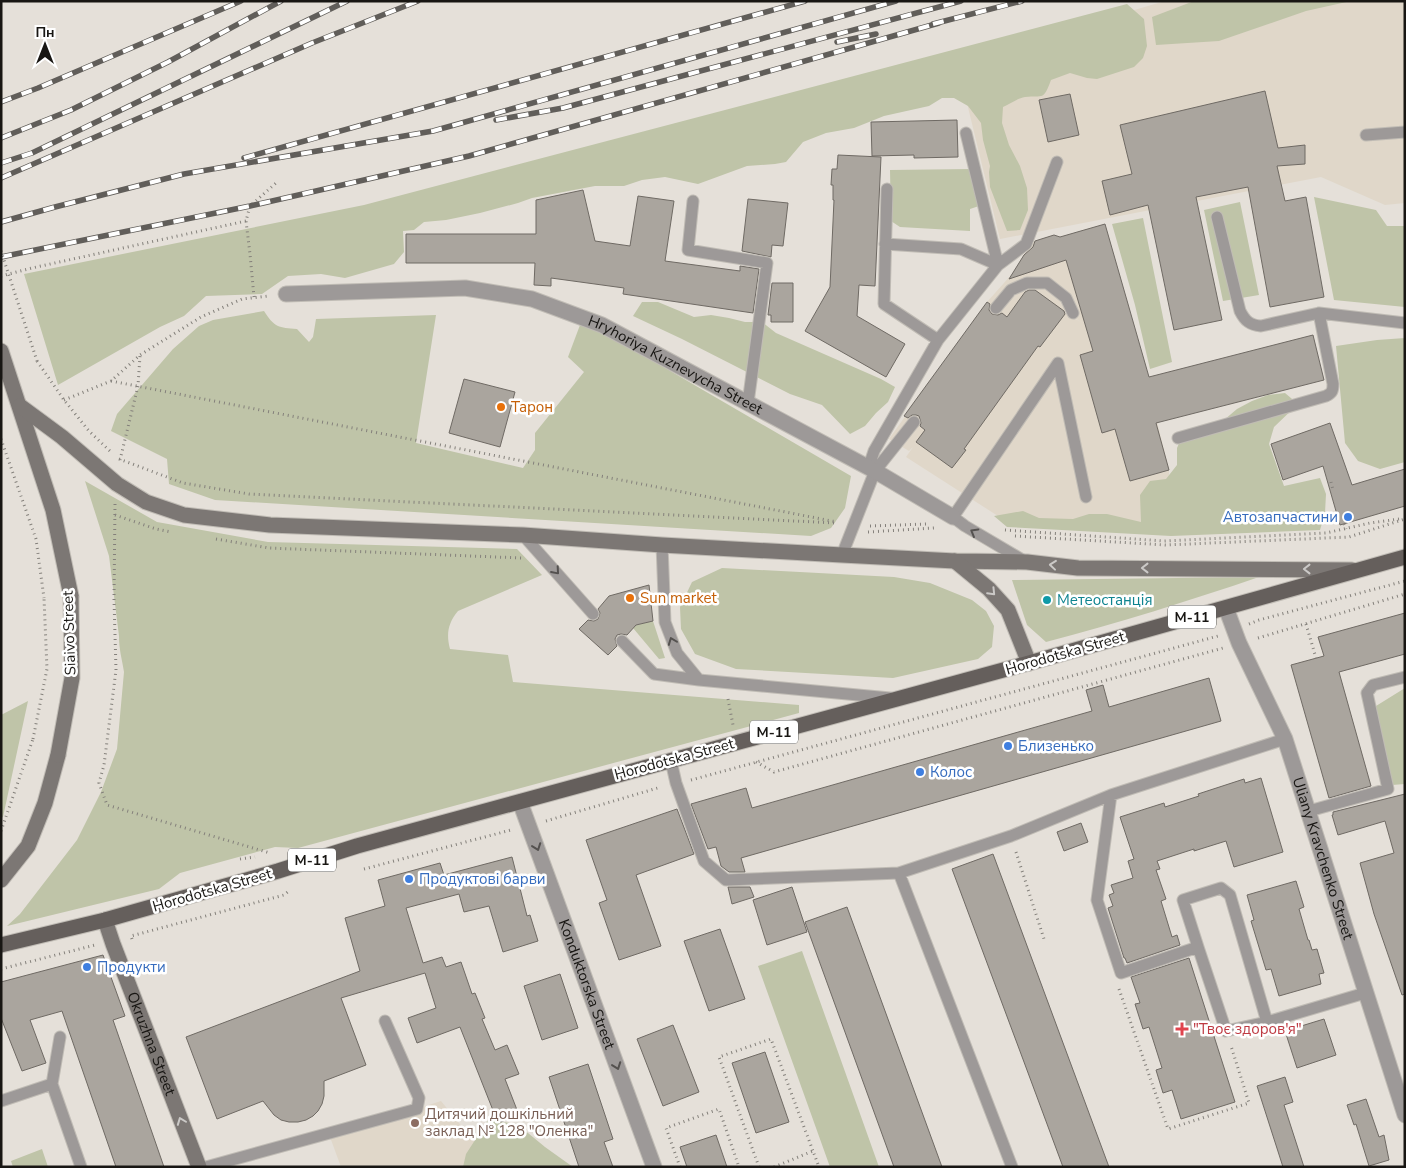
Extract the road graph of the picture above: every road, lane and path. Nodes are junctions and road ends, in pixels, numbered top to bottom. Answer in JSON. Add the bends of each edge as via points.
{"nodes":[{"id":1,"x":1405,"y":132,"type":"edge"},
{"id":2,"x":966,"y":133,"type":"dead end"},
{"id":3,"x":1366,"y":135,"type":"dead end"},
{"id":4,"x":1057,"y":162,"type":"dead end"},
{"id":5,"x":276,"y":183,"type":"dead end"},
{"id":6,"x":887,"y":189,"type":"dead end"},
{"id":7,"x":693,"y":201,"type":"dead end"},
{"id":8,"x":1217,"y":217,"type":"dead end"},
{"id":9,"x":246,"y":221,"type":"junction"},
{"id":10,"x":885,"y":244,"type":"junction"},
{"id":11,"x":1,"y":251,"type":"edge"},
{"id":12,"x":998,"y":265,"type":"junction"},
{"id":13,"x":1,"y":276,"type":"edge"},
{"id":14,"x":286,"y":294,"type":"joint"},
{"id":15,"x":254,"y":298,"type":"junction"},
{"id":16,"x":996,"y":308,"type":"dead end"},
{"id":17,"x":1073,"y":313,"type":"dead end"},
{"id":18,"x":1319,"y":313,"type":"junction"},
{"id":19,"x":1405,"y":323,"type":"edge"},
{"id":20,"x":938,"y":340,"type":"junction"},
{"id":21,"x":1,"y":351,"type":"edge"},
{"id":22,"x":140,"y":355,"type":"junction"},
{"id":23,"x":111,"y":381,"type":"junction"},
{"id":24,"x":138,"y":386,"type":"junction"},
{"id":25,"x":64,"y":400,"type":"junction"},
{"id":26,"x":748,"y":403,"type":"junction"},
{"id":27,"x":20,"y":406,"type":"junction"},
{"id":28,"x":914,"y":422,"type":"dead end"},
{"id":29,"x":1178,"y":438,"type":"dead end"},
{"id":30,"x":1,"y":439,"type":"edge"},
{"id":31,"x":120,"y":460,"type":"junction"},
{"id":32,"x":874,"y":471,"type":"junction"},
{"id":33,"x":1331,"y":482,"type":"dead end"},
{"id":34,"x":1334,"y":490,"type":"dead end"},
{"id":35,"x":1086,"y":497,"type":"dead end"},
{"id":36,"x":114,"y":501,"type":"dead end"},
{"id":37,"x":1405,"y":519,"type":"edge"},
{"id":38,"x":839,"y":522,"type":"dead end"},
{"id":39,"x":960,"y":522,"type":"junction"},
{"id":40,"x":1344,"y":524,"type":"dead end"},
{"id":41,"x":1346,"y":529,"type":"junction"},
{"id":42,"x":857,"y":530,"type":"junction"},
{"id":43,"x":523,"y":535,"type":"junction"},
{"id":44,"x":662,"y":545,"type":"junction"},
{"id":45,"x":842,"y":555,"type":"junction"},
{"id":46,"x":1405,"y":556,"type":"edge"},
{"id":47,"x":955,"y":560,"type":"junction"},
{"id":48,"x":1027,"y":562,"type":"junction"},
{"id":49,"x":1356,"y":570,"type":"junction"},
{"id":50,"x":1405,"y":581,"type":"edge"},
{"id":51,"x":1405,"y":594,"type":"edge"},
{"id":52,"x":1226,"y":608,"type":"junction"},
{"id":53,"x":593,"y":614,"type":"dead end"},
{"id":54,"x":1306,"y":624,"type":"junction"},
{"id":55,"x":1234,"y":629,"type":"junction"},
{"id":56,"x":1258,"y":638,"type":"dead end"},
{"id":57,"x":622,"y":641,"type":"dead end"},
{"id":58,"x":1224,"y":648,"type":"dead end"},
{"id":59,"x":1316,"y":658,"type":"dead end"},
{"id":60,"x":1029,"y":663,"type":"junction"},
{"id":61,"x":1405,"y":677,"type":"edge"},
{"id":62,"x":699,"y":680,"type":"junction"},
{"id":63,"x":725,"y":683,"type":"junction"},
{"id":64,"x":896,"y":699,"type":"junction"},
{"id":65,"x":734,"y":730,"type":"dead end"},
{"id":66,"x":1285,"y":739,"type":"junction"},
{"id":67,"x":670,"y":760,"type":"junction"},
{"id":68,"x":756,"y":762,"type":"junction"},
{"id":69,"x":688,"y":780,"type":"dead end"},
{"id":70,"x":652,"y":790,"type":"dead end"},
{"id":71,"x":1111,"y":795,"type":"junction"},
{"id":72,"x":520,"y":802,"type":"junction"},
{"id":73,"x":1309,"y":812,"type":"junction"},
{"id":74,"x":540,"y":822,"type":"dead end"},
{"id":75,"x":517,"y":828,"type":"dead end"},
{"id":76,"x":1,"y":831,"type":"edge"},
{"id":77,"x":1010,"y":836,"type":"junction"},
{"id":78,"x":273,"y":854,"type":"dead end"},
{"id":79,"x":364,"y":869,"type":"dead end"},
{"id":80,"x":899,"y":873,"type":"junction"},
{"id":81,"x":1,"y":880,"type":"edge"},
{"id":82,"x":290,"y":890,"type":"dead end"},
{"id":83,"x":105,"y":920,"type":"junction"},
{"id":84,"x":131,"y":936,"type":"dead end"},
{"id":85,"x":1044,"y":939,"type":"dead end"},
{"id":86,"x":100,"y":944,"type":"dead end"},
{"id":87,"x":1,"y":945,"type":"edge"},
{"id":88,"x":1198,"y":947,"type":"junction"},
{"id":89,"x":1,"y":969,"type":"edge"},
{"id":90,"x":1121,"y":973,"type":"junction"},
{"id":91,"x":1366,"y":993,"type":"junction"},
{"id":92,"x":385,"y":1021,"type":"dead end"},
{"id":93,"x":1267,"y":1022,"type":"junction"},
{"id":94,"x":1226,"y":1031,"type":"junction"},
{"id":95,"x":60,"y":1038,"type":"dead end"},
{"id":96,"x":52,"y":1084,"type":"junction"},
{"id":97,"x":1,"y":1101,"type":"edge"},
{"id":98,"x":1405,"y":1115,"type":"edge"},
{"id":99,"x":813,"y":1151,"type":"junction"},
{"id":100,"x":81,"y":1167,"type":"edge"},
{"id":101,"x":198,"y":1167,"type":"edge"},
{"id":102,"x":206,"y":1167,"type":"edge"},
{"id":103,"x":654,"y":1167,"type":"edge"},
{"id":104,"x":680,"y":1167,"type":"edge"},
{"id":105,"x":739,"y":1167,"type":"edge"},
{"id":106,"x":759,"y":1167,"type":"edge"},
{"id":107,"x":774,"y":1167,"type":"edge"},
{"id":108,"x":819,"y":1167,"type":"edge"},
{"id":109,"x":1012,"y":1167,"type":"edge"}],
"edges":[{"from":1,"to":3,"type":"lane"},
{"from":2,"to":12,"type":"lane"},
{"from":4,"to":12,"type":"lane","via":[[1026,244]]},
{"from":5,"to":9,"type":"path","via":[[250,206]]},
{"from":6,"to":10,"type":"lane"},
{"from":7,"to":26,"type":"lane","via":[[688,250],[766,263]]},
{"from":8,"to":18,"type":"lane","via":[[1244,320],[1261,326]]},
{"from":9,"to":13,"type":"path"},
{"from":9,"to":15,"type":"path"},
{"from":10,"to":12,"type":"lane","via":[[960,249]]},
{"from":10,"to":20,"type":"lane","via":[[884,304]]},
{"from":11,"to":25,"type":"path","bridge":true,"via":[[37,361]]},
{"from":12,"to":20,"type":"lane"},
{"from":14,"to":15,"type":"path"},
{"from":14,"to":26,"type":"street","name":"Hryhoriya Kuznevycha Street","via":[[465,288],[532,299],[602,325]]},
{"from":15,"to":22,"type":"path","via":[[242,299],[201,317]]},
{"from":16,"to":17,"type":"lane","via":[[1011,290],[1027,283],[1047,283],[1066,298]]},
{"from":18,"to":19,"type":"lane"},
{"from":18,"to":29,"type":"lane","via":[[1333,384],[1331,394]]},
{"from":20,"to":32,"type":"lane","via":[[874,451],[871,460]]},
{"from":21,"to":27,"type":"main road","name":"Siaivo Street"},
{"from":22,"to":23,"type":"path"},
{"from":22,"to":24,"type":"path"},
{"from":23,"to":24,"type":"path"},
{"from":23,"to":25,"type":"path"},
{"from":24,"to":31,"type":"path"},
{"from":24,"to":38,"type":"path"},
{"from":25,"to":31,"type":"path","via":[[89,431]]},
{"from":26,"to":32,"type":"street","name":"Hryhoriya Kuznevycha Street"},
{"from":27,"to":43,"type":"main road","via":[[117,484],[146,502],[184,515],[270,525]]},
{"from":27,"to":81,"type":"main road","name":"Siaivo Street","bridge":true,"via":[[53,510],[71,596],[72,678],[58,755],[45,803],[28,846]]},
{"from":28,"to":32,"type":"lane"},
{"from":30,"to":76,"type":"path","bridge":true,"via":[[36,539],[44,598],[48,669],[33,739]]},
{"from":31,"to":42,"type":"path","via":[[183,483],[249,494],[838,524]]},
{"from":32,"to":39,"type":"street","name":"Hryhoriya Kuznevycha Street"},
{"from":32,"to":42,"type":"lane"},
{"from":33,"to":34,"type":"path"},
{"from":35,"to":39,"type":"lane","via":[[1058,363]]},
{"from":36,"to":78,"type":"path","via":[[116,670],[99,783],[107,804]]},
{"from":37,"to":41,"type":"path"},
{"from":37,"to":41,"type":"path","via":[[1349,537],[1166,545],[1009,535],[1002,531],[1164,541],[1326,534]]},
{"from":39,"to":42,"type":"path"},
{"from":39,"to":42,"type":"path"},
{"from":48,"to":39,"type":"lane","name":"Hryhoriya Kuznevycha Street","one_way":true},
{"from":40,"to":41,"type":"path"},
{"from":42,"to":45,"type":"lane"},
{"from":43,"to":44,"type":"main road"},
{"from":43,"to":53,"type":"lane","one_way":true},
{"from":44,"to":45,"type":"main road"},
{"from":62,"to":44,"type":"lane","one_way":true,"via":[[677,653],[665,622]]},
{"from":45,"to":47,"type":"main road"},
{"from":46,"to":49,"type":"main road","name":"Horodotska Street","number":"М-11"},
{"from":47,"to":48,"type":"main road"},
{"from":47,"to":60,"type":"main road","one_way":true,"via":[[990,589],[1008,610]]},
{"from":49,"to":48,"type":"main road","one_way":true,"via":[[1078,568]]},
{"from":49,"to":52,"type":"main road","name":"Horodotska Street","number":"М-11"},
{"from":50,"to":55,"type":"path"},
{"from":51,"to":54,"type":"path"},
{"from":52,"to":55,"type":"street","name":"Uliany Kravchenko Street"},
{"from":52,"to":60,"type":"main road","name":"Horodotska Street","number":"М-11"},
{"from":54,"to":56,"type":"path"},
{"from":54,"to":59,"type":"path"},
{"from":55,"to":66,"type":"street","name":"Uliany Kravchenko Street"},
{"from":55,"to":68,"type":"path"},
{"from":57,"to":62,"type":"lane","via":[[654,674]]},
{"from":58,"to":68,"type":"path","via":[[774,772]]},
{"from":60,"to":64,"type":"main road","name":"Horodotska Street","number":"М-11"},
{"from":61,"to":73,"type":"lane","via":[[1373,686],[1367,693],[1388,789]]},
{"from":62,"to":63,"type":"lane"},
{"from":63,"to":64,"type":"lane"},
{"from":63,"to":65,"type":"path"},
{"from":64,"to":67,"type":"main road","name":"Horodotska Street","number":"М-11"},
{"from":66,"to":71,"type":"lane"},
{"from":66,"to":73,"type":"street","name":"Uliany Kravchenko Street"},
{"from":67,"to":72,"type":"main road","name":"Horodotska Street","number":"М-11"},
{"from":67,"to":80,"type":"lane","via":[[704,861],[726,880]]},
{"from":68,"to":69,"type":"path"},
{"from":70,"to":74,"type":"path"},
{"from":71,"to":77,"type":"lane"},
{"from":71,"to":90,"type":"lane","via":[[1096,900]]},
{"from":72,"to":83,"type":"main road","name":"Horodotska Street","number":"М-11"},
{"from":72,"to":103,"type":"street","name":"Konduktorska Street","one_way":true},
{"from":73,"to":91,"type":"street","name":"Uliany Kravchenko Street"},
{"from":75,"to":79,"type":"path"},
{"from":77,"to":80,"type":"lane"},
{"from":77,"to":85,"type":"path"},
{"from":80,"to":109,"type":"lane"},
{"from":82,"to":84,"type":"path","via":[[284,895]]},
{"from":83,"to":87,"type":"main road","name":"Horodotska Street","number":"М-11"},
{"from":101,"to":83,"type":"main road","name":"Okruzhna Street","one_way":true},
{"from":86,"to":89,"type":"path"},
{"from":88,"to":90,"type":"lane"},
{"from":88,"to":93,"type":"lane","via":[[1183,900],[1221,888],[1230,895]]},
{"from":88,"to":94,"type":"lane"},
{"from":90,"to":94,"type":"path","via":[[1116,980],[1168,1129],[1249,1103]]},
{"from":91,"to":93,"type":"lane"},
{"from":91,"to":98,"type":"street","name":"Uliany Kravchenko Street"},
{"from":92,"to":102,"type":"lane","via":[[419,1098],[417,1108]]},
{"from":93,"to":94,"type":"lane"},
{"from":95,"to":96,"type":"lane"},
{"from":96,"to":97,"type":"lane"},
{"from":96,"to":100,"type":"lane"},
{"from":99,"to":106,"type":"path","via":[[772,1039],[719,1057]]},
{"from":99,"to":107,"type":"path"},
{"from":99,"to":108,"type":"path"},
{"from":104,"to":105,"type":"path","via":[[666,1128],[719,1109]]}]}
